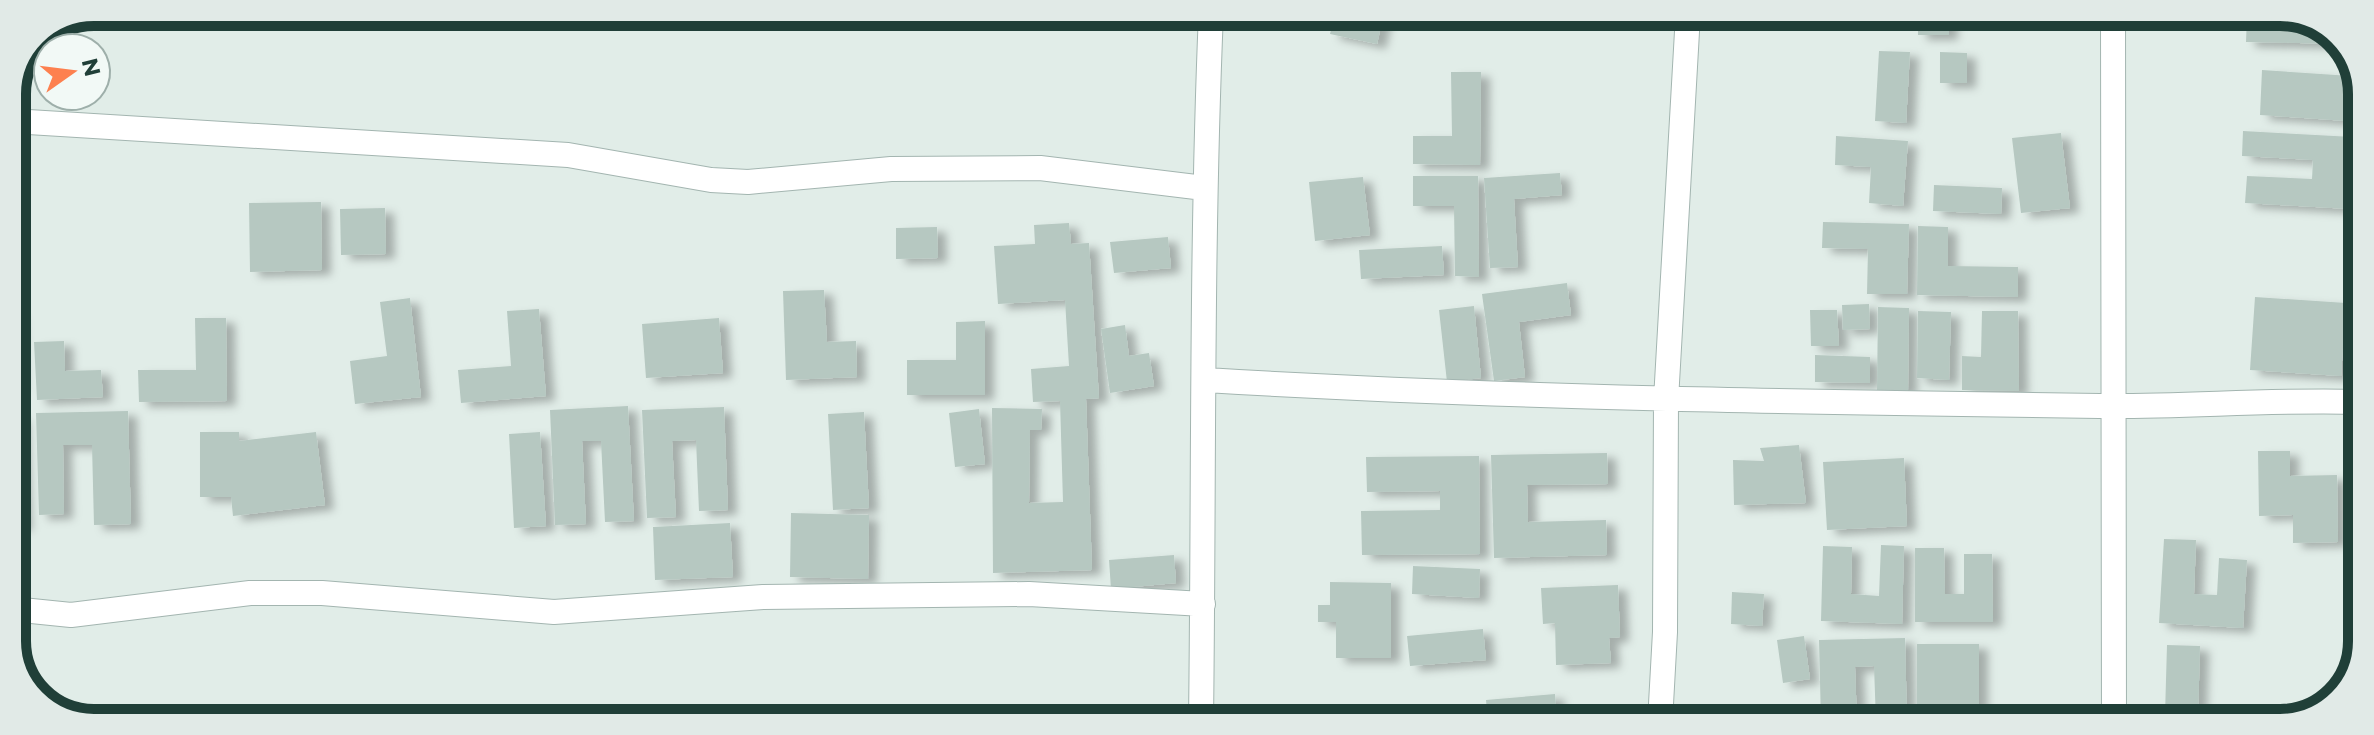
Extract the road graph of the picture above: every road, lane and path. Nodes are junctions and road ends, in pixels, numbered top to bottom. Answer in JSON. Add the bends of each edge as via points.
{"nodes":[{"id":1,"x":1210,"y":26,"type":"edge"},
{"id":2,"x":1687,"y":26,"type":"edge"},
{"id":3,"x":2113,"y":26,"type":"edge"},
{"id":4,"x":26,"y":122,"type":"edge"},
{"id":5,"x":1204,"y":188,"type":"junction"},
{"id":6,"x":1206,"y":380,"type":"junction"},
{"id":7,"x":1666,"y":400,"type":"junction"},
{"id":8,"x":2348,"y":402,"type":"edge"},
{"id":9,"x":2111,"y":406,"type":"junction"},
{"id":10,"x":1203,"y":604,"type":"junction"},
{"id":11,"x":26,"y":610,"type":"edge"},
{"id":12,"x":1201,"y":709,"type":"edge"},
{"id":13,"x":1661,"y":709,"type":"edge"},
{"id":14,"x":2114,"y":709,"type":"edge"}],
"edges":[{"from":1,"to":5,"type":"street"},
{"from":2,"to":7,"type":"street"},
{"from":3,"to":9,"type":"street"},
{"from":4,"to":5,"type":"street","via":[[568,155],[735,181],[891,169],[1040,168]]},
{"from":5,"to":6,"type":"street"},
{"from":6,"to":7,"type":"street"},
{"from":6,"to":10,"type":"street"},
{"from":7,"to":9,"type":"street"},
{"from":7,"to":13,"type":"street"},
{"from":8,"to":9,"type":"street"},
{"from":9,"to":14,"type":"street"},
{"from":10,"to":11,"type":"street","via":[[1029,594],[763,597],[554,612],[322,593],[250,593],[71,615]]},
{"from":10,"to":12,"type":"street"}]}
